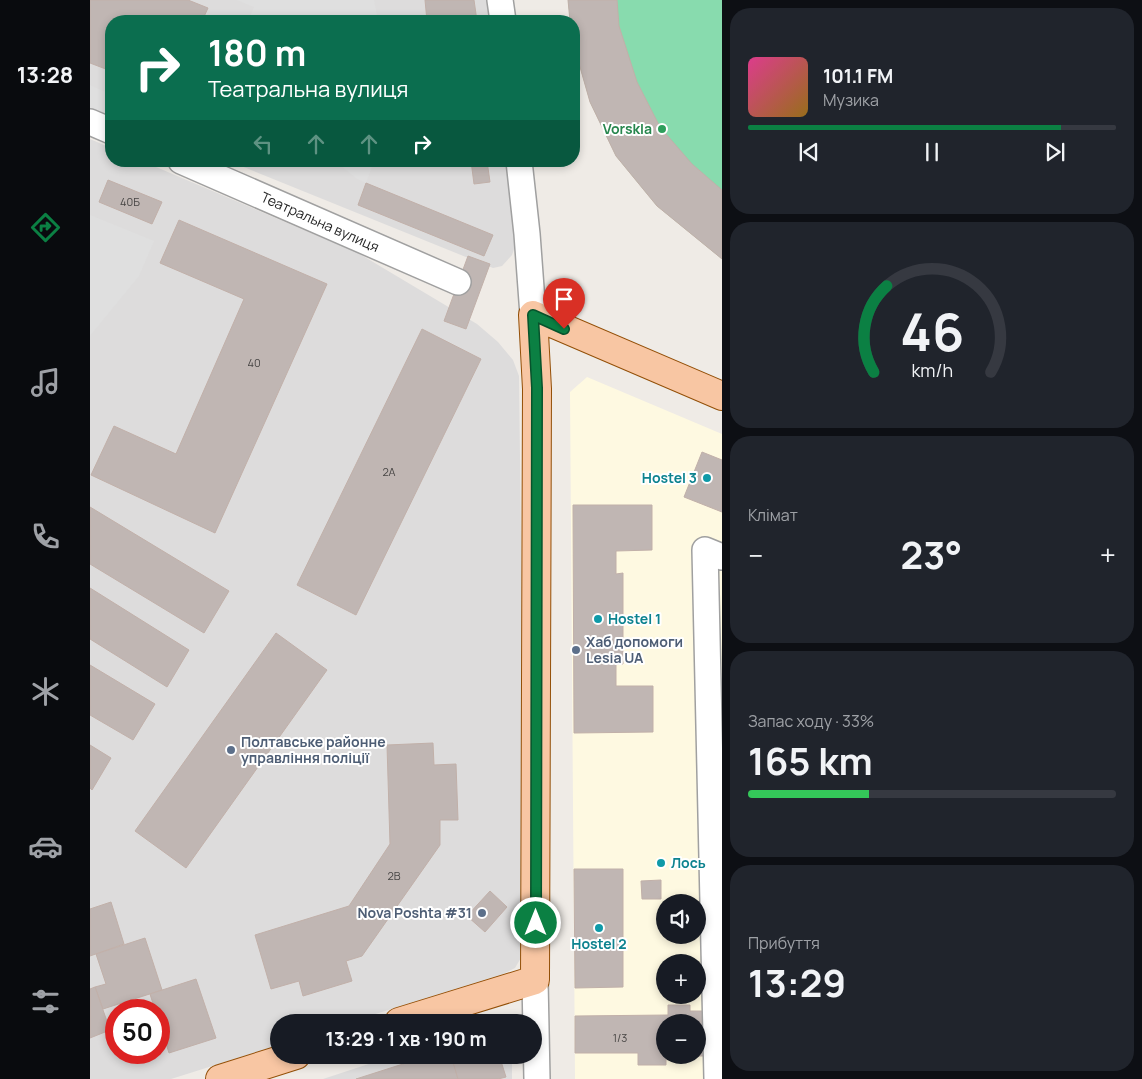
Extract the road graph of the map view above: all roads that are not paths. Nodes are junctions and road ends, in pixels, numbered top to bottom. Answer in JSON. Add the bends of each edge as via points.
{"nodes":[{"id":1,"x":500,"y":0,"type":"edge"},
{"id":2,"x":501,"y":15,"type":"edge"},
{"id":3,"x":90,"y":122,"type":"edge"},
{"id":4,"x":105,"y":128,"type":"edge"},
{"id":5,"x":195,"y":167,"type":"edge"},
{"id":6,"x":520,"y":167,"type":"edge"},
{"id":7,"x":458,"y":282,"type":"dead end"},
{"id":8,"x":533,"y":315,"type":"junction"},
{"id":9,"x":722,"y":396,"type":"edge"},
{"id":10,"x":722,"y":557,"type":"edge"},
{"id":11,"x":535,"y":980,"type":"junction"},
{"id":12,"x":426,"y":1014,"type":"edge"},
{"id":13,"x":270,"y":1063,"type":"edge"},
{"id":14,"x":220,"y":1079,"type":"edge"},
{"id":15,"x":537,"y":1079,"type":"edge"},
{"id":16,"x":717,"y":1079,"type":"edge"}],
"edges":[{"from":1,"to":2,"type":"street"},
{"from":3,"to":4,"type":"street"},
{"from":5,"to":7,"type":"street","name":"Театральна вулиця"},
{"from":6,"to":8,"type":"street"},
{"from":8,"to":9,"type":"main road"},
{"from":8,"to":11,"type":"main road","via":[[537,380]]},
{"from":10,"to":16,"type":"street","via":[[705,550]]},
{"from":11,"to":12,"type":"main road"},
{"from":11,"to":15,"type":"street"},
{"from":13,"to":14,"type":"main road"}]}
